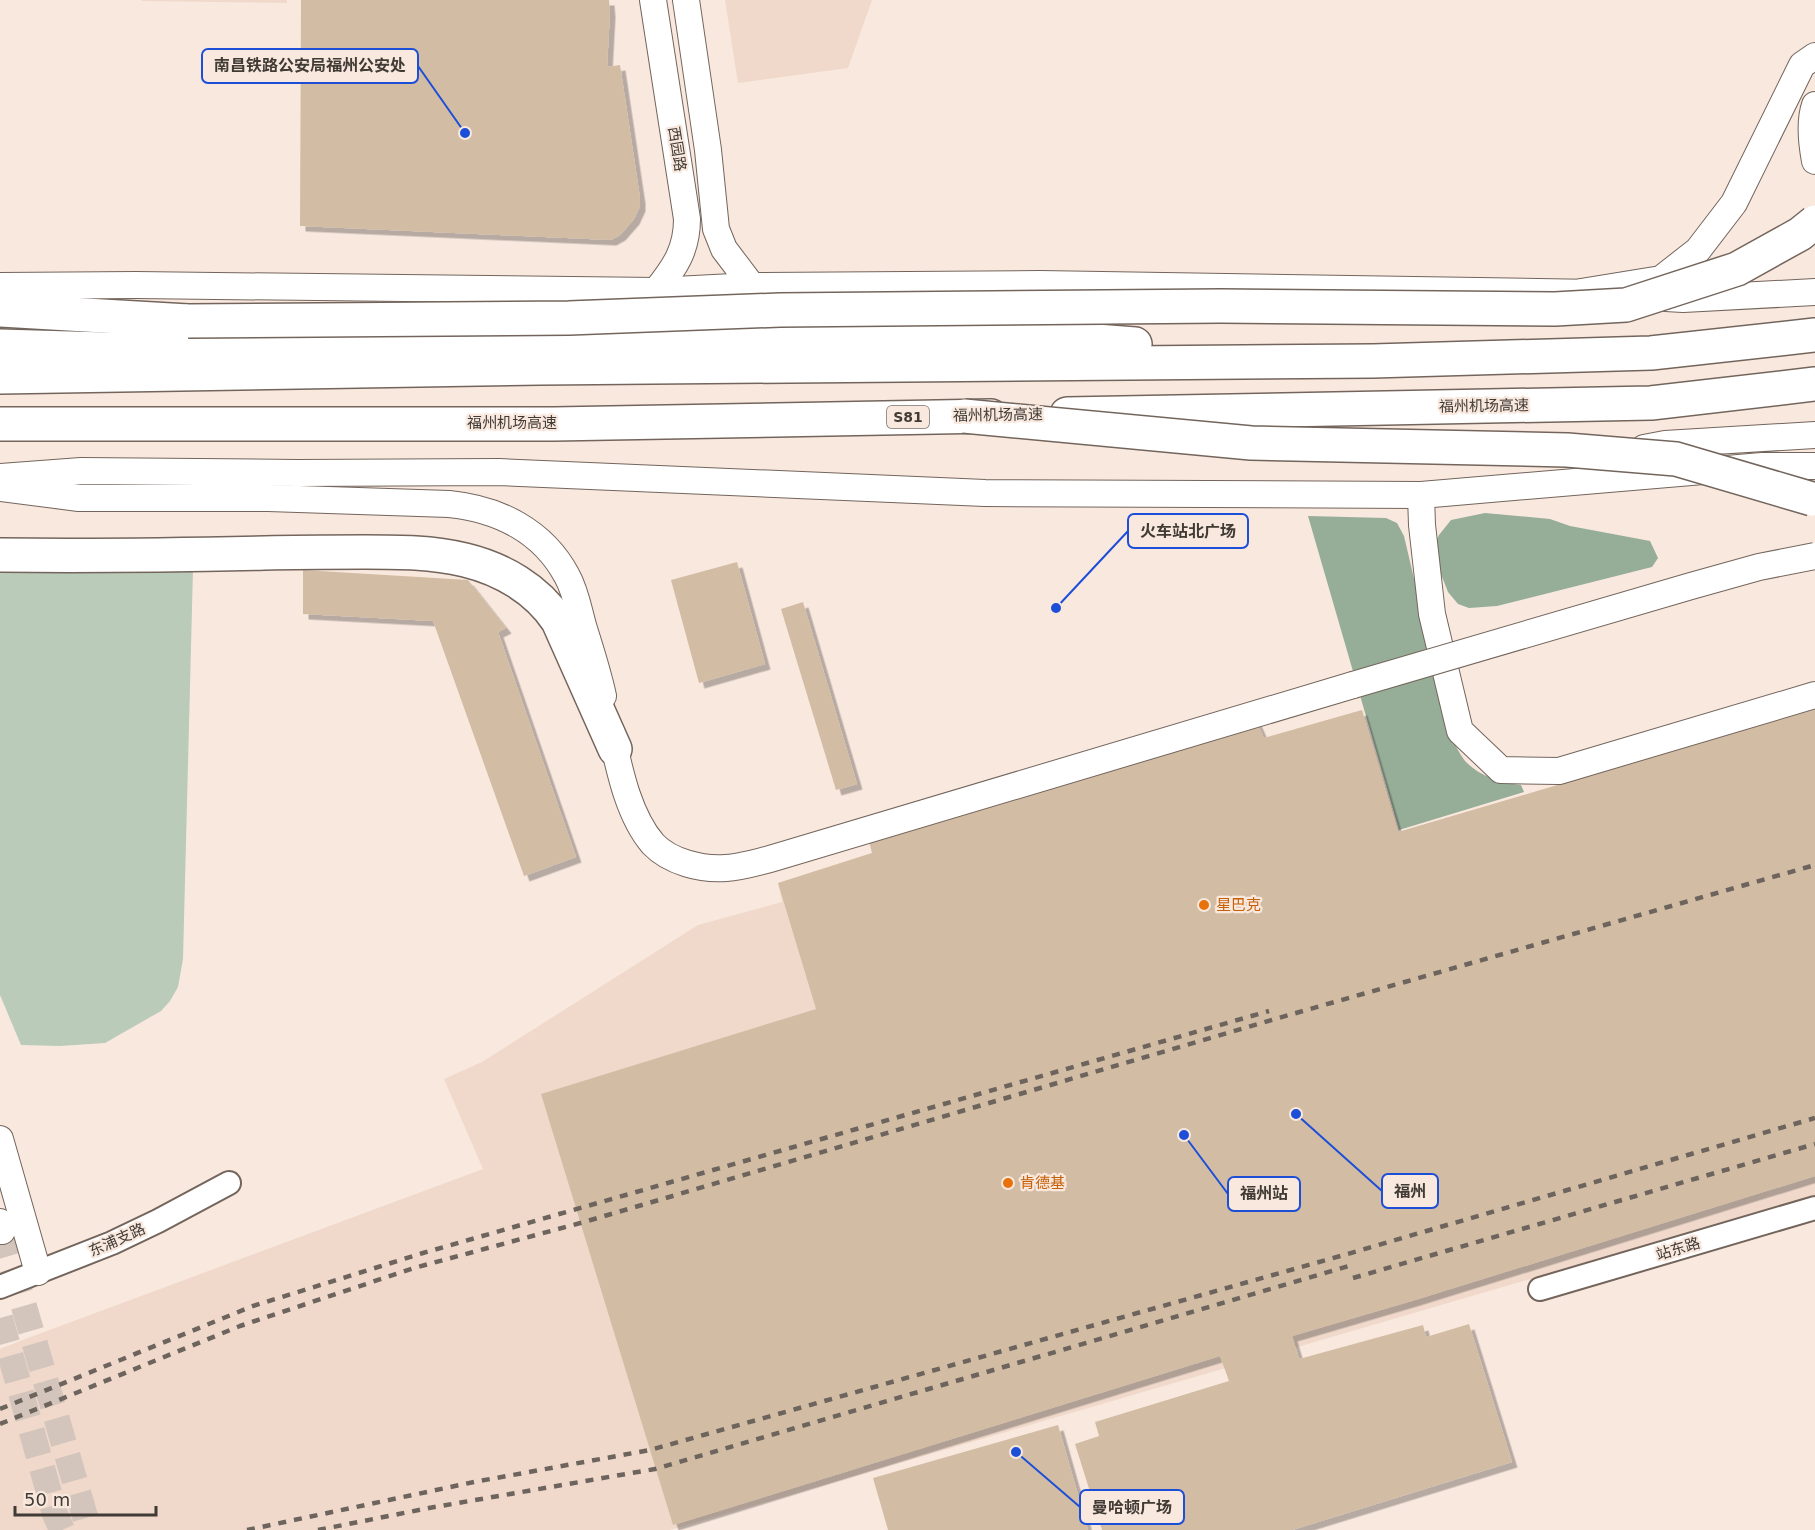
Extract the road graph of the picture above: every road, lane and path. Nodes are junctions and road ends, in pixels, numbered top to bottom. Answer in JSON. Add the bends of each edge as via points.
{"nodes":[{"id":1,"x":653,"y":0,"type":"edge"},
{"id":2,"x":686,"y":0,"type":"edge"},
{"id":3,"x":1815,"y":56,"type":"edge"},
{"id":4,"x":1815,"y":105,"type":"edge"},
{"id":5,"x":1815,"y":161,"type":"edge"},
{"id":6,"x":1815,"y":222,"type":"edge"},
{"id":7,"x":0,"y":286,"type":"edge"},
{"id":8,"x":752,"y":286,"type":"junction"},
{"id":9,"x":656,"y":291,"type":"junction"},
{"id":10,"x":1581,"y":292,"type":"junction"},
{"id":11,"x":1815,"y":292,"type":"edge"},
{"id":12,"x":0,"y":310,"type":"edge"},
{"id":13,"x":1815,"y":335,"type":"edge"},
{"id":14,"x":0,"y":346,"type":"edge"},
{"id":15,"x":1373,"y":361,"type":"junction"},
{"id":16,"x":0,"y":377,"type":"edge"},
{"id":17,"x":1815,"y":384,"type":"edge"},
{"id":18,"x":964,"y":416,"type":"junction"},
{"id":19,"x":0,"y":424,"type":"edge"},
{"id":20,"x":1815,"y":435,"type":"edge"},
{"id":21,"x":1815,"y":465,"type":"edge"},
{"id":22,"x":0,"y":477,"type":"edge"},
{"id":23,"x":0,"y":489,"type":"edge"},
{"id":24,"x":1421,"y":495,"type":"junction"},
{"id":25,"x":1815,"y":500,"type":"edge"},
{"id":26,"x":0,"y":555,"type":"edge"},
{"id":27,"x":1815,"y":556,"type":"edge"},
{"id":28,"x":1815,"y":695,"type":"edge"},
{"id":29,"x":615,"y":749,"type":"junction"},
{"id":30,"x":0,"y":1139,"type":"edge"},
{"id":31,"x":229,"y":1183,"type":"dead end"},
{"id":32,"x":1815,"y":1208,"type":"edge"},
{"id":33,"x":38,"y":1272,"type":"junction"},
{"id":34,"x":0,"y":1287,"type":"edge"},
{"id":35,"x":1540,"y":1290,"type":"dead end"}],
"edges":[{"from":1,"to":9,"type":"main road","name":"西园路","via":[[687,219],[681,255]]},
{"from":2,"to":8,"type":"main road","name":"西园路","via":[[716,229],[724,249]]},
{"from":3,"to":10,"type":"main road","via":[[1802,65],[1734,203],[1698,250],[1661,279]]},
{"from":4,"to":5,"type":"main road"},
{"from":6,"to":12,"type":"highway","bridge":true,"via":[[1737,269],[1626,305],[1556,309],[1197,306],[188,321]]},
{"from":7,"to":9,"type":"main road"},
{"from":8,"to":9,"type":"main road"},
{"from":8,"to":10,"type":"main road","via":[[1040,284]]},
{"from":10,"to":11,"type":"main road","via":[[1683,299]]},
{"from":13,"to":15,"type":"highway","via":[[1651,353]]},
{"from":14,"to":15,"type":"highway","via":[[209,352],[335,342],[659,344],[1007,334]]},
{"from":15,"to":16,"type":"highway"},
{"from":17,"to":18,"type":"highway","name":"福州机场高速","number":"S81","bridge":true,"via":[[1651,403]]},
{"from":18,"to":19,"type":"highway","name":"福州机场高速","number":"S81","via":[[542,424]]},
{"from":18,"to":25,"type":"highway","bridge":true,"via":[[1251,443],[1567,450],[1676,459]]},
{"from":20,"to":24,"type":"main road","via":[[1665,444]]},
{"from":21,"to":24,"type":"main road","via":[[1762,466]]},
{"from":22,"to":24,"type":"main road","via":[[81,471],[499,472],[985,493]]},
{"from":23,"to":29,"type":"main road","via":[[79,498],[268,498],[467,506],[500,515],[528,532],[551,553],[568,578],[598,672]]},
{"from":24,"to":28,"type":"main road","via":[[1432,614],[1460,731],[1501,770],[1559,771]]},
{"from":26,"to":29,"type":"highway","via":[[406,552],[465,560],[525,586],[549,607]]},
{"from":27,"to":29,"type":"main road","bridge":true,"via":[[1691,586],[780,856],[726,868],[687,863],[654,844],[622,782]]},
{"from":30,"to":33,"type":"main road"},
{"from":31,"to":33,"type":"street","name":"东浦支路","via":[[135,1232]]},
{"from":32,"to":35,"type":"street","name":"站东路"},
{"from":33,"to":34,"type":"street","name":"东浦支路"}]}
